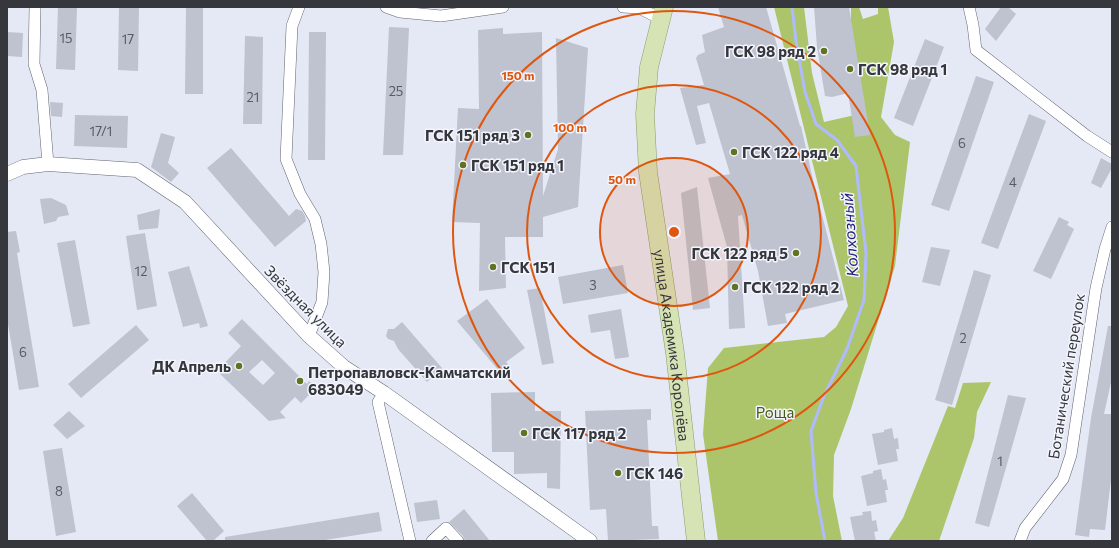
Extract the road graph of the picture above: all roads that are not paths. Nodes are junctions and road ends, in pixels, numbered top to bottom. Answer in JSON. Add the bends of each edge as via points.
{"nodes":[{"id":1,"x":35,"y":7,"type":"edge"},
{"id":2,"x":299,"y":7,"type":"edge"},
{"id":3,"x":386,"y":7,"type":"edge"},
{"id":4,"x":503,"y":7,"type":"edge"},
{"id":5,"x":623,"y":7,"type":"edge"},
{"id":6,"x":969,"y":7,"type":"edge"},
{"id":7,"x":663,"y":13,"type":"edge"},
{"id":8,"x":1112,"y":152,"type":"edge"},
{"id":9,"x":48,"y":164,"type":"junction"},
{"id":10,"x":7,"y":174,"type":"edge"},
{"id":11,"x":1112,"y":227,"type":"edge"},
{"id":12,"x":309,"y":336,"type":"junction"},
{"id":13,"x":384,"y":393,"type":"junction"},
{"id":14,"x":407,"y":541,"type":"edge"},
{"id":15,"x":432,"y":541,"type":"edge"},
{"id":16,"x":458,"y":541,"type":"edge"},
{"id":17,"x":590,"y":541,"type":"edge"},
{"id":18,"x":696,"y":541,"type":"edge"},
{"id":19,"x":1020,"y":541,"type":"edge"}],
"edges":[{"from":1,"to":9,"type":"street","via":[[34,64],[42,90]]},
{"from":2,"to":12,"type":"street","via":[[292,26],[286,159],[300,194],[315,219],[321,244],[324,272],[322,302]]},
{"from":3,"to":4,"type":"street","via":[[400,12],[440,16]]},
{"from":5,"to":7,"type":"street"},
{"from":6,"to":8,"type":"street","via":[[976,50],[1087,136]]},
{"from":7,"to":18,"type":"main road","name":"улица Академика Королёва","via":[[649,66],[645,114],[648,164],[675,353]]},
{"from":9,"to":10,"type":"street","name":"Звёздная улица","via":[[23,167]]},
{"from":9,"to":12,"type":"street","name":"Звёздная улица","via":[[137,170],[180,198]]},
{"from":11,"to":19,"type":"street","name":"Ботанический переулок","via":[[1096,288],[1071,455],[1063,479],[1025,528]]},
{"from":12,"to":13,"type":"street","name":"Звёздная улица","via":[[344,367]]},
{"from":13,"to":14,"type":"street","via":[[378,402]]},
{"from":13,"to":17,"type":"street","name":"Звёздная улица"},
{"from":15,"to":16,"type":"street","via":[[446,528]]}]}
